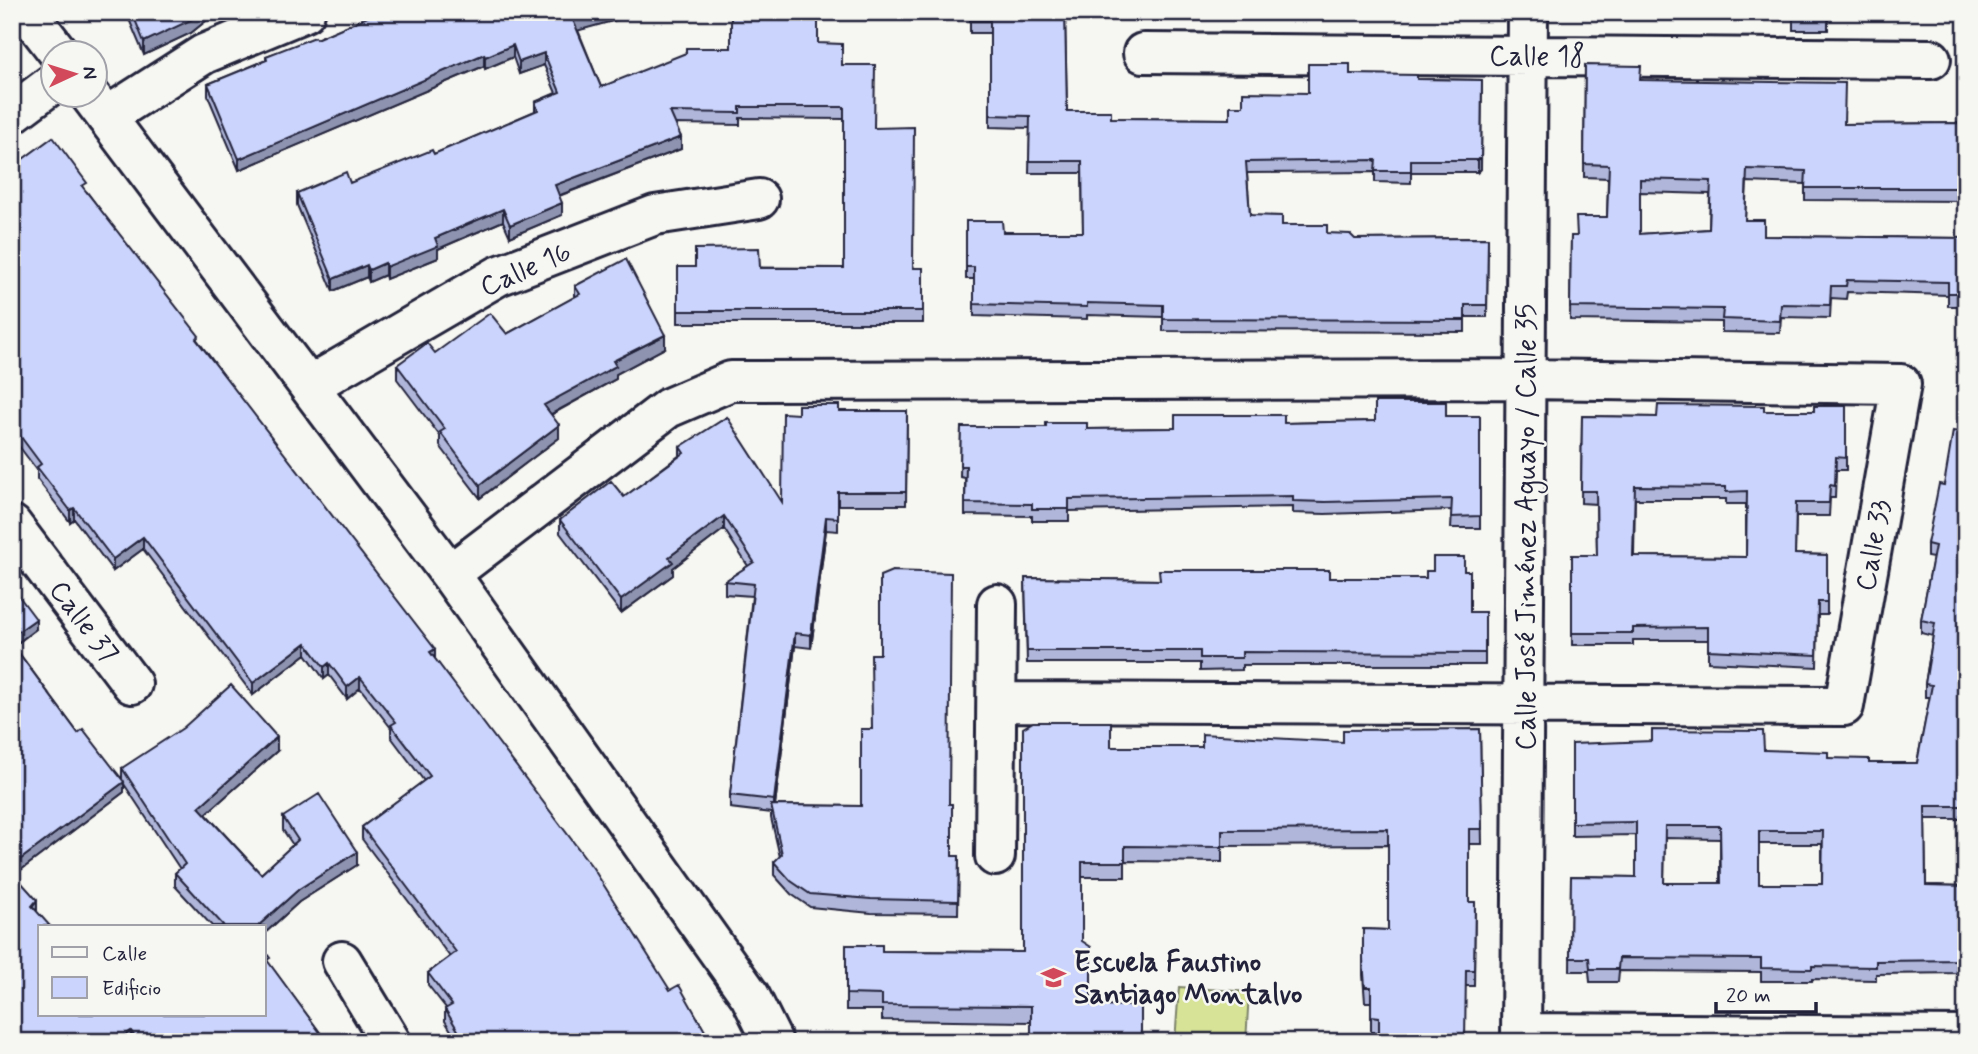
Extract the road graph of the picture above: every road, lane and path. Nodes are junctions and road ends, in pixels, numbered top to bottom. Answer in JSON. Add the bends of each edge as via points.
{"nodes":[{"id":1,"x":27,"y":12,"type":"edge"},
{"id":2,"x":305,"y":12,"type":"edge"},
{"id":3,"x":1528,"y":12,"type":"edge"},
{"id":4,"x":47,"y":38,"type":"edge"},
{"id":5,"x":1143,"y":53,"type":"dead end"},
{"id":6,"x":1528,"y":55,"type":"junction"},
{"id":7,"x":1931,"y":59,"type":"dead end"},
{"id":8,"x":38,"y":94,"type":"edge"},
{"id":9,"x":108,"y":101,"type":"edge"},
{"id":10,"x":100,"y":108,"type":"edge"},
{"id":11,"x":12,"y":114,"type":"edge"},
{"id":12,"x":759,"y":199,"type":"dead end"},
{"id":13,"x":1526,"y":379,"type":"junction"},
{"id":14,"x":309,"y":386,"type":"junction"},
{"id":15,"x":12,"y":525,"type":"edge"},
{"id":16,"x":450,"y":574,"type":"junction"},
{"id":17,"x":997,"y":604,"type":"dead end"},
{"id":18,"x":132,"y":684,"type":"dead end"},
{"id":19,"x":997,"y":702,"type":"junction"},
{"id":20,"x":1524,"y":705,"type":"junction"},
{"id":21,"x":995,"y":856,"type":"dead end"},
{"id":22,"x":342,"y":961,"type":"dead end"},
{"id":23,"x":1966,"y":1036,"type":"edge"},
{"id":24,"x":1521,"y":1037,"type":"edge"},
{"id":25,"x":391,"y":1042,"type":"edge"},
{"id":26,"x":773,"y":1042,"type":"edge"}],
"edges":[{"from":1,"to":4,"type":"street"},
{"from":2,"to":9,"type":"street"},
{"from":3,"to":6,"type":"street","name":"Calle José Jiménez Aguayo / Calle 35"},
{"from":5,"to":6,"type":"street","name":"Calle 18"},
{"from":6,"to":7,"type":"street","name":"Calle 18"},
{"from":6,"to":13,"type":"street","name":"Calle José Jiménez Aguayo / Calle 35"},
{"from":8,"to":11,"type":"street"},
{"from":10,"to":14,"type":"street"},
{"from":12,"to":14,"type":"street","name":"Calle 16","via":[[655,215],[498,276]]},
{"from":13,"to":16,"type":"street","via":[[731,381],[668,408]]},
{"from":13,"to":20,"type":"street","name":"Calle José Jiménez Aguayo / Calle 35"},
{"from":13,"to":20,"type":"street","name":"Calle 33","via":[[1901,384],[1844,706]]},
{"from":14,"to":16,"type":"street"},
{"from":15,"to":18,"type":"street","name":"Calle 37"},
{"from":16,"to":26,"type":"street","via":[[750,996]]},
{"from":17,"to":19,"type":"street"},
{"from":19,"to":20,"type":"street"},
{"from":19,"to":21,"type":"street"},
{"from":20,"to":24,"type":"street","name":"Calle José Jiménez Aguayo / Calle 35"},
{"from":22,"to":25,"type":"street"},
{"from":23,"to":24,"type":"street"}]}
